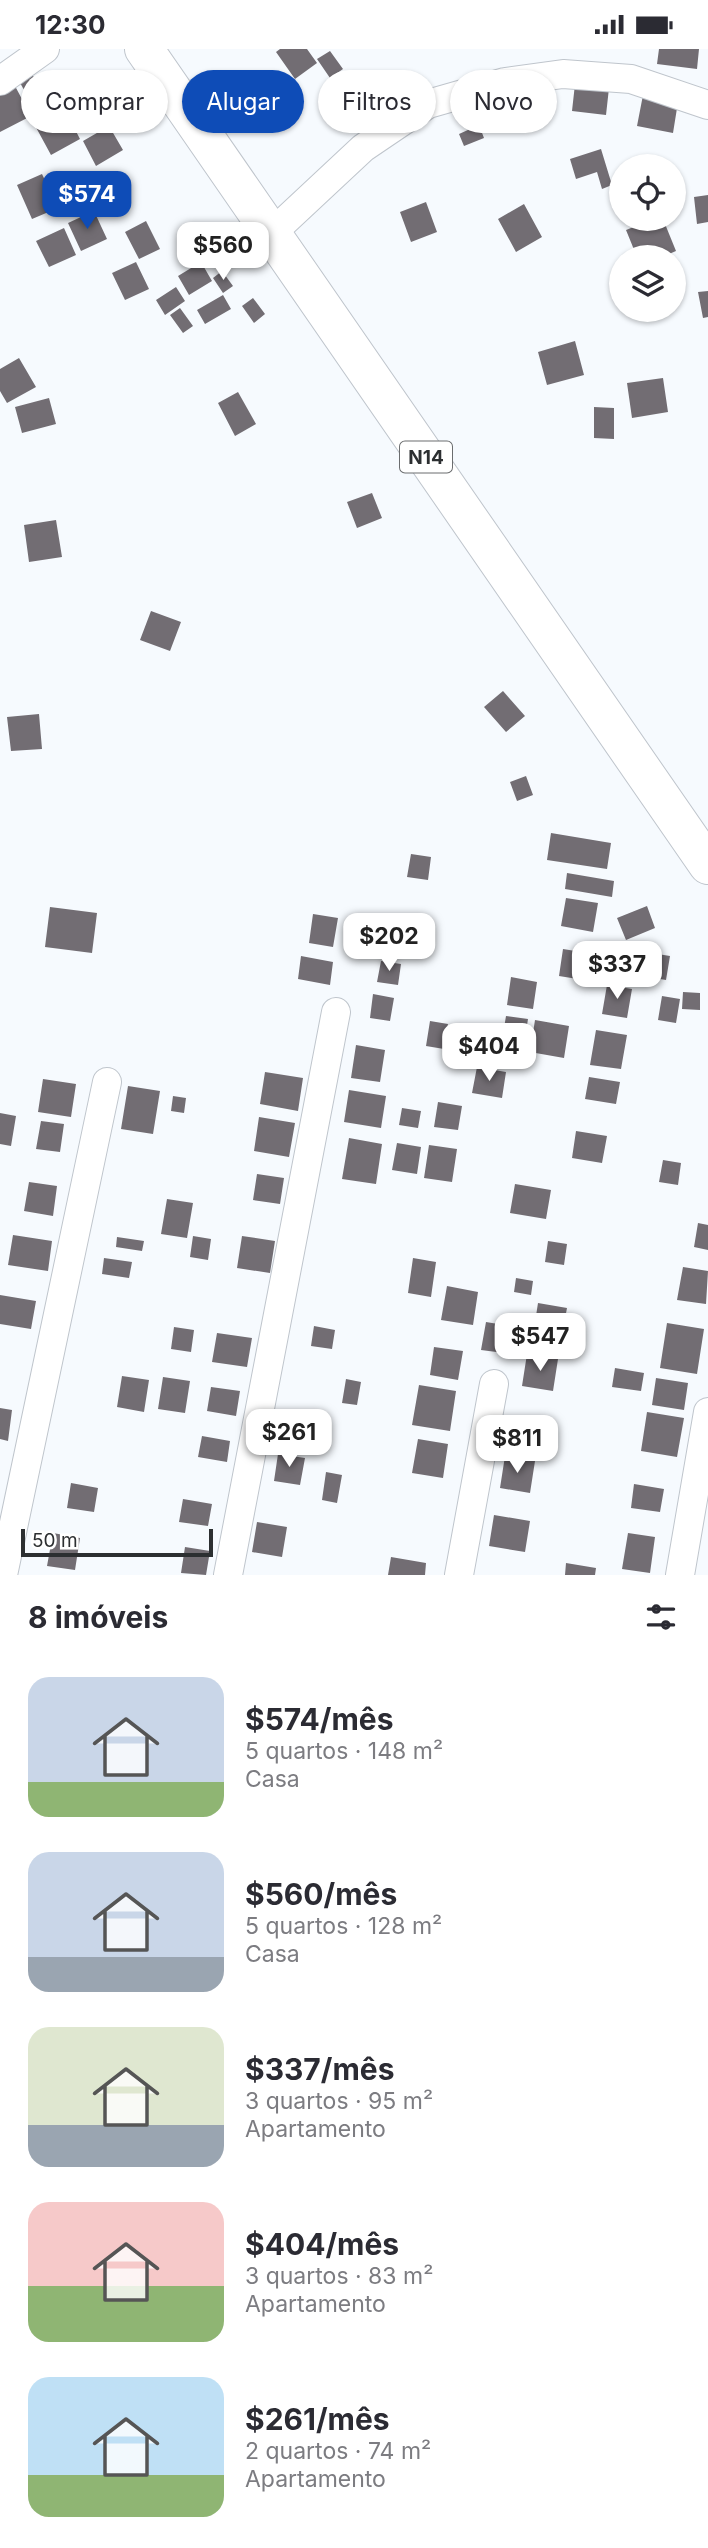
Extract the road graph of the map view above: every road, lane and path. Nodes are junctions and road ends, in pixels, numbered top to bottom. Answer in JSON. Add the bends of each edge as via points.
{"nodes":[{"id":1,"x":45,"y":49,"type":"edge"},
{"id":2,"x":145,"y":49,"type":"edge"},
{"id":3,"x":0,"y":81,"type":"edge"},
{"id":4,"x":708,"y":105,"type":"edge"},
{"id":5,"x":272,"y":233,"type":"junction"},
{"id":6,"x":708,"y":865,"type":"edge"},
{"id":7,"x":336,"y":1012,"type":"dead end"},
{"id":8,"x":107,"y":1082,"type":"dead end"},
{"id":9,"x":494,"y":1384,"type":"dead end"},
{"id":10,"x":708,"y":1412,"type":"edge"},
{"id":11,"x":3,"y":1575,"type":"edge"},
{"id":12,"x":228,"y":1575,"type":"edge"},
{"id":13,"x":460,"y":1575,"type":"edge"},
{"id":14,"x":680,"y":1575,"type":"edge"}],
"edges":[{"from":1,"to":3,"type":"street"},
{"from":2,"to":5,"type":"main road","number":"N14"},
{"from":4,"to":5,"type":"street","via":[[631,79],[563,74],[505,82],[441,100],[363,148]]},
{"from":5,"to":6,"type":"main road","number":"N14"},
{"from":7,"to":12,"type":"street"},
{"from":8,"to":11,"type":"street"},
{"from":9,"to":13,"type":"street"},
{"from":10,"to":14,"type":"street"}]}
